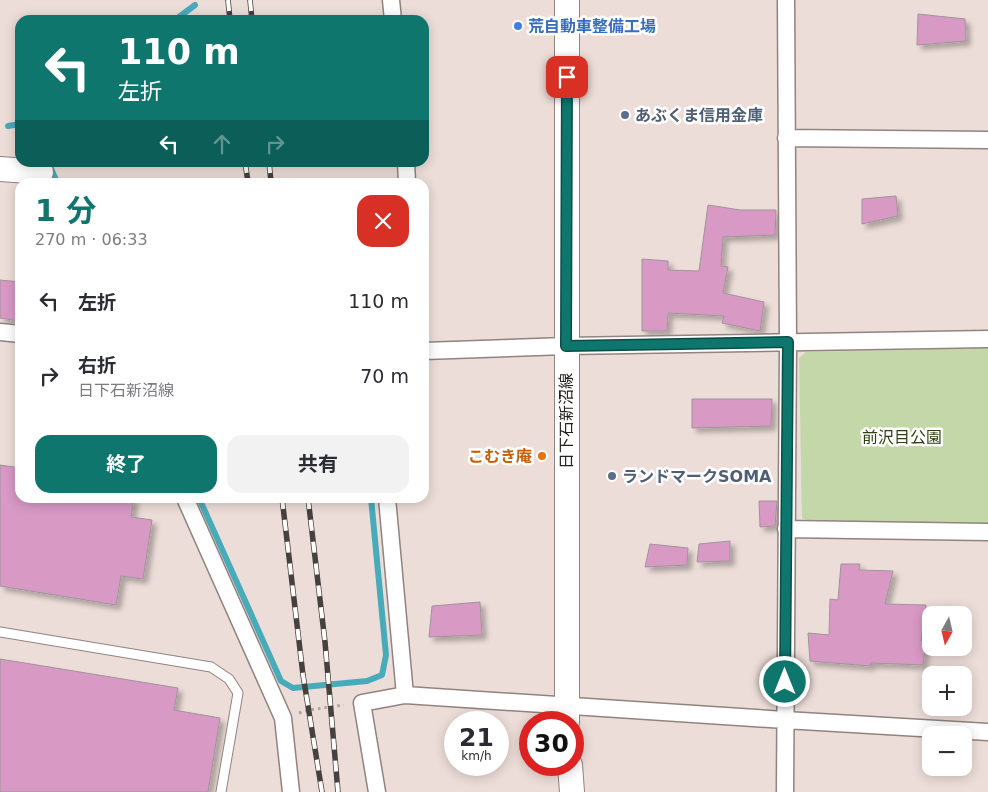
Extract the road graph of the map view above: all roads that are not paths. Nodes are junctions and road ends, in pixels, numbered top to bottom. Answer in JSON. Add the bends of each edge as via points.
{"nodes":[{"id":1,"x":391,"y":0,"type":"edge"},
{"id":2,"x":567,"y":0,"type":"edge"},
{"id":3,"x":786,"y":0,"type":"edge"},
{"id":4,"x":392,"y":15,"type":"edge"},
{"id":5,"x":786,"y":138,"type":"junction"},
{"id":6,"x":988,"y":140,"type":"edge"},
{"id":7,"x":0,"y":169,"type":"edge"},
{"id":8,"x":44,"y":177,"type":"edge"},
{"id":9,"x":0,"y":332,"type":"edge"},
{"id":10,"x":15,"y":334,"type":"edge"},
{"id":11,"x":988,"y":338,"type":"edge"},
{"id":12,"x":788,"y":342,"type":"junction"},
{"id":13,"x":566,"y":346,"type":"junction"},
{"id":14,"x":429,"y":351,"type":"edge"},
{"id":15,"x":187,"y":503,"type":"edge"},
{"id":16,"x":388,"y":503,"type":"edge"},
{"id":17,"x":786,"y":529,"type":"junction"},
{"id":18,"x":988,"y":532,"type":"edge"},
{"id":19,"x":0,"y":632,"type":"edge"},
{"id":20,"x":405,"y":695,"type":"junction"},
{"id":21,"x":541,"y":711,"type":"edge"},
{"id":22,"x":566,"y":711,"type":"edge"},
{"id":23,"x":584,"y":714,"type":"edge"},
{"id":24,"x":785,"y":720,"type":"junction"},
{"id":25,"x":988,"y":732,"type":"edge"},
{"id":26,"x":571,"y":776,"type":"edge"},
{"id":27,"x":221,"y":792,"type":"edge"},
{"id":28,"x":291,"y":792,"type":"edge"},
{"id":29,"x":377,"y":792,"type":"edge"},
{"id":30,"x":572,"y":792,"type":"edge"},
{"id":31,"x":785,"y":792,"type":"edge"}],
"edges":[{"from":1,"to":4,"type":"street"},
{"from":2,"to":13,"type":"main road","name":"日下石新沼線"},
{"from":3,"to":5,"type":"street"},
{"from":5,"to":6,"type":"street"},
{"from":5,"to":12,"type":"street"},
{"from":7,"to":8,"type":"main road"},
{"from":9,"to":10,"type":"street"},
{"from":11,"to":12,"type":"street"},
{"from":12,"to":13,"type":"street"},
{"from":12,"to":17,"type":"street"},
{"from":13,"to":14,"type":"street"},
{"from":13,"to":22,"type":"main road","name":"日下石新沼線"},
{"from":15,"to":28,"type":"street","via":[[283,718]]},
{"from":16,"to":20,"type":"street"},
{"from":17,"to":18,"type":"street"},
{"from":17,"to":24,"type":"street"},
{"from":19,"to":27,"type":"lane","via":[[210,666],[229,679],[238,693]]},
{"from":20,"to":21,"type":"street"},
{"from":20,"to":29,"type":"street","via":[[362,703]]},
{"from":23,"to":24,"type":"street"},
{"from":24,"to":25,"type":"street"},
{"from":24,"to":31,"type":"street"},
{"from":26,"to":30,"type":"main road"}]}
